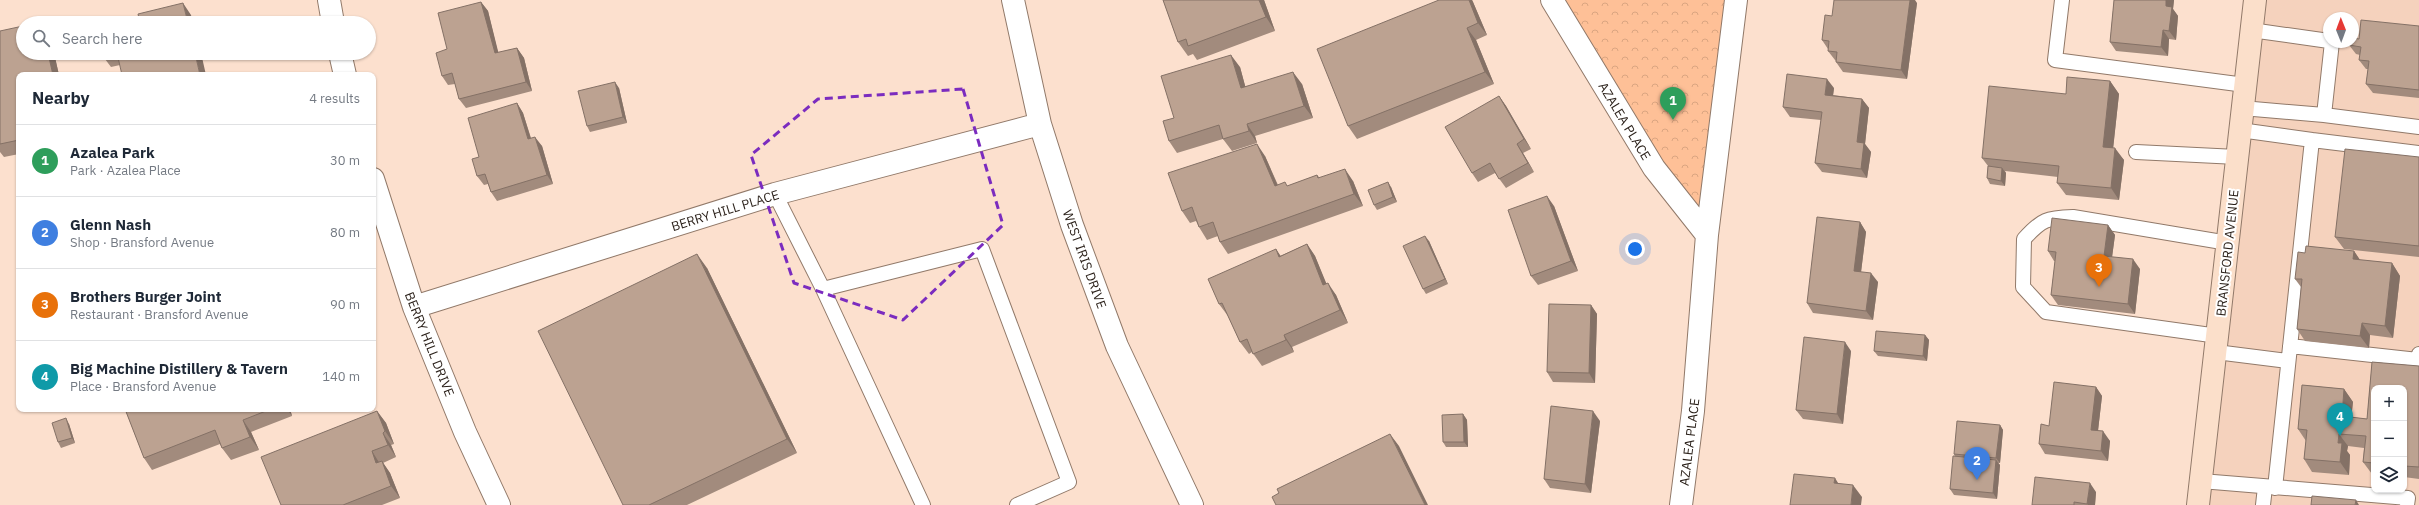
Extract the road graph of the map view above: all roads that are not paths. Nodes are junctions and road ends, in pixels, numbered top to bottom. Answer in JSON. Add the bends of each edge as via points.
{"nodes":[{"id":1,"x":328,"y":0,"type":"edge"},
{"id":2,"x":1013,"y":0,"type":"edge"},
{"id":3,"x":1552,"y":0,"type":"edge"},
{"id":4,"x":1736,"y":0,"type":"edge"},
{"id":5,"x":2062,"y":0,"type":"edge"},
{"id":6,"x":2255,"y":0,"type":"edge"},
{"id":7,"x":331,"y":16,"type":"edge"},
{"id":8,"x":2252,"y":30,"type":"junction"},
{"id":9,"x":2323,"y":40,"type":"edge"},
{"id":10,"x":2331,"y":48,"type":"edge"},
{"id":11,"x":341,"y":60,"type":"edge"},
{"id":12,"x":343,"y":72,"type":"edge"},
{"id":13,"x":2245,"y":85,"type":"junction"},
{"id":14,"x":2242,"y":108,"type":"junction"},
{"id":15,"x":2324,"y":115,"type":"junction"},
{"id":16,"x":1040,"y":124,"type":"junction"},
{"id":17,"x":2419,"y":127,"type":"edge"},
{"id":18,"x":2240,"y":130,"type":"junction"},
{"id":19,"x":2312,"y":140,"type":"junction"},
{"id":20,"x":2136,"y":152,"type":"dead end"},
{"id":21,"x":2419,"y":153,"type":"edge"},
{"id":22,"x":2237,"y":157,"type":"junction"},
{"id":23,"x":376,"y":188,"type":"edge"},
{"id":24,"x":775,"y":194,"type":"junction"},
{"id":25,"x":1707,"y":235,"type":"junction"},
{"id":26,"x":2228,"y":243,"type":"junction"},
{"id":27,"x":823,"y":289,"type":"junction"},
{"id":28,"x":414,"y":307,"type":"junction"},
{"id":29,"x":2217,"y":344,"type":"junction"},
{"id":30,"x":2290,"y":346,"type":"junction"},
{"id":31,"x":2419,"y":354,"type":"edge"},
{"id":32,"x":2288,"y":361,"type":"junction"},
{"id":33,"x":2201,"y":481,"type":"junction"},
{"id":34,"x":2270,"y":488,"type":"junction"},
{"id":35,"x":2411,"y":501,"type":"edge"},
{"id":36,"x":499,"y":505,"type":"edge"},
{"id":37,"x":923,"y":505,"type":"edge"},
{"id":38,"x":1017,"y":505,"type":"edge"},
{"id":39,"x":1192,"y":505,"type":"edge"},
{"id":40,"x":1681,"y":505,"type":"edge"},
{"id":41,"x":2198,"y":505,"type":"edge"},
{"id":42,"x":2263,"y":505,"type":"edge"}],
"edges":[{"from":1,"to":7,"type":"street"},
{"from":2,"to":16,"type":"street","name":"WEST IRIS DRIVE"},
{"from":3,"to":25,"type":"street","name":"AZALEA PLACE","via":[[1654,168]]},
{"from":4,"to":25,"type":"street","name":"AZALEA PLACE"},
{"from":5,"to":13,"type":"lane","via":[[2055,60]]},
{"from":6,"to":8,"type":"main road","name":"BRANSFORD AVENUE"},
{"from":8,"to":9,"type":"lane"},
{"from":8,"to":13,"type":"main road","name":"BRANSFORD AVENUE"},
{"from":10,"to":15,"type":"lane"},
{"from":11,"to":12,"type":"street"},
{"from":13,"to":14,"type":"main road","name":"BRANSFORD AVENUE"},
{"from":14,"to":15,"type":"lane"},
{"from":14,"to":18,"type":"main road","name":"BRANSFORD AVENUE"},
{"from":15,"to":17,"type":"lane"},
{"from":16,"to":24,"type":"street","name":"BERRY HILL PLACE"},
{"from":16,"to":39,"type":"street","name":"WEST IRIS DRIVE","via":[[1072,225],[1117,346]]},
{"from":18,"to":19,"type":"lane"},
{"from":18,"to":22,"type":"main road","name":"BRANSFORD AVENUE"},
{"from":19,"to":21,"type":"lane"},
{"from":19,"to":30,"type":"lane"},
{"from":20,"to":22,"type":"lane"},
{"from":22,"to":26,"type":"main road","name":"BRANSFORD AVENUE"},
{"from":23,"to":28,"type":"street","name":"BERRY HILL DRIVE"},
{"from":24,"to":27,"type":"lane"},
{"from":24,"to":28,"type":"street","name":"BERRY HILL PLACE"},
{"from":25,"to":40,"type":"street","name":"AZALEA PLACE","via":[[1693,411]]},
{"from":26,"to":29,"type":"main road","name":"BRANSFORD AVENUE"},
{"from":26,"to":29,"type":"lane","via":[[2073,217],[2049,218],[2024,238],[2023,287],[2046,312]]},
{"from":27,"to":37,"type":"lane"},
{"from":27,"to":38,"type":"lane","via":[[982,249],[1069,482]]},
{"from":28,"to":36,"type":"street","name":"BERRY HILL DRIVE","via":[[468,439]]},
{"from":29,"to":32,"type":"lane"},
{"from":29,"to":33,"type":"main road","name":"BRANSFORD AVENUE"},
{"from":30,"to":31,"type":"lane","via":[[2418,360]]},
{"from":30,"to":32,"type":"lane"},
{"from":32,"to":34,"type":"lane"},
{"from":33,"to":34,"type":"lane"},
{"from":33,"to":41,"type":"main road","name":"BRANSFORD AVENUE"},
{"from":34,"to":35,"type":"lane"},
{"from":34,"to":42,"type":"lane"}]}
